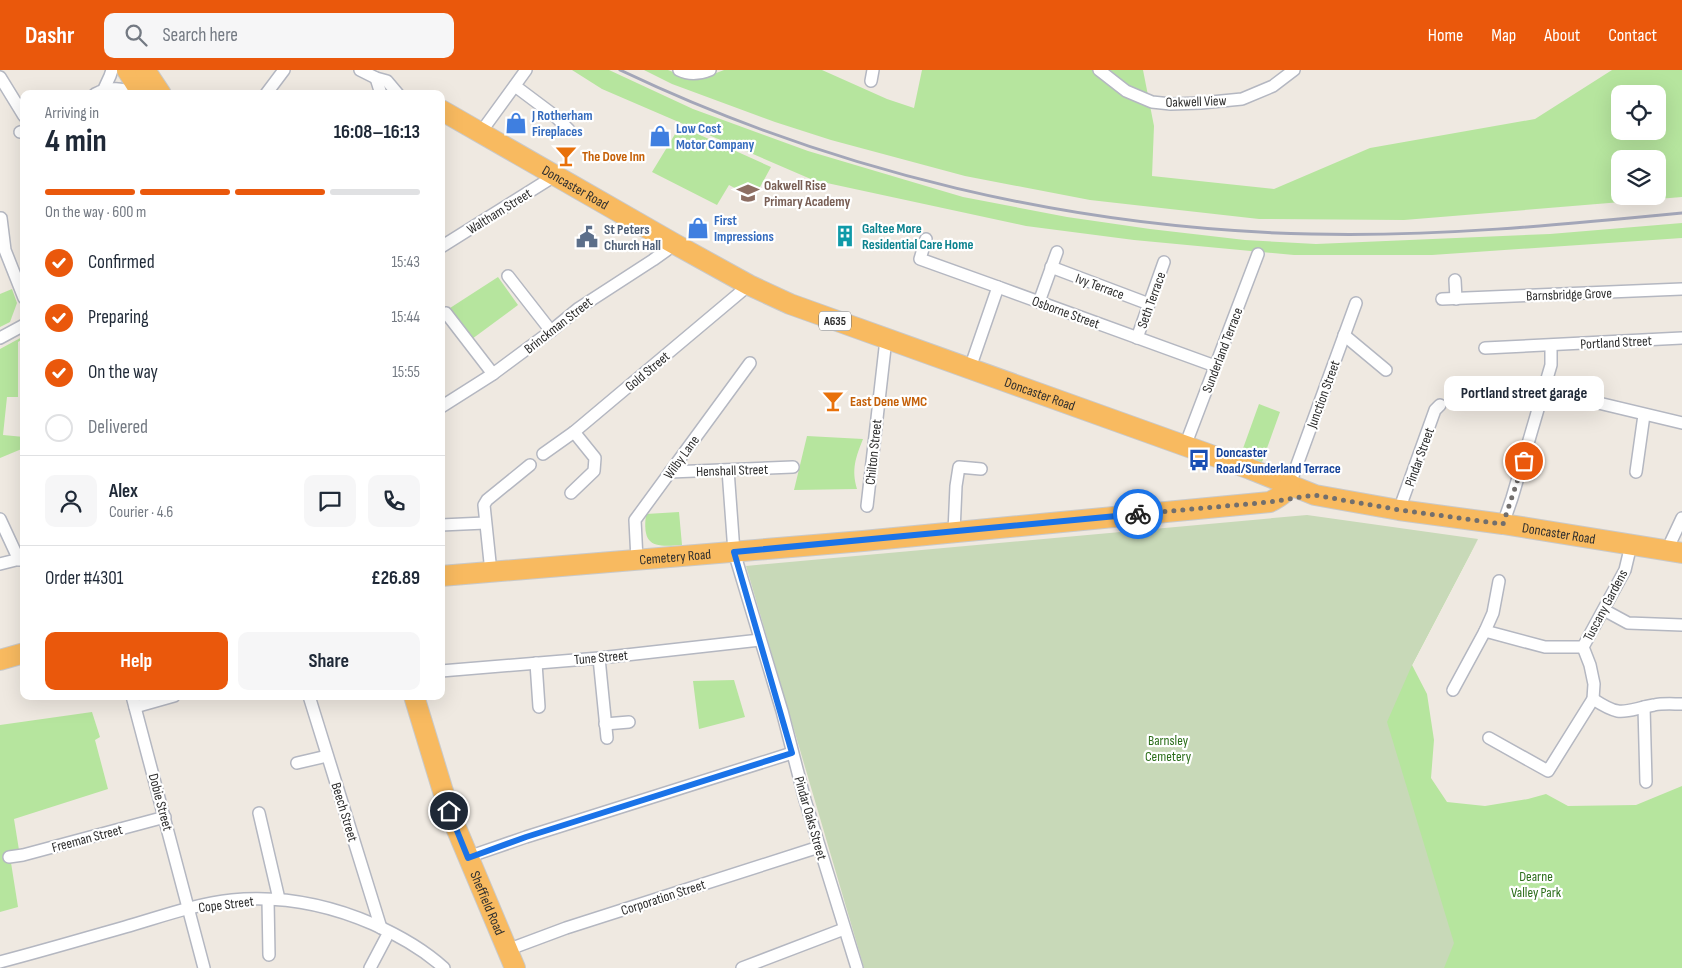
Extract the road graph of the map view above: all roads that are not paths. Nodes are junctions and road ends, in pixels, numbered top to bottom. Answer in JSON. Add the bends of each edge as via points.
{"nodes":[{"id":1,"x":112,"y":70,"type":"edge"},
{"id":2,"x":127,"y":70,"type":"edge"},
{"id":3,"x":145,"y":70,"type":"edge"},
{"id":4,"x":284,"y":70,"type":"edge"},
{"id":5,"x":360,"y":70,"type":"edge"},
{"id":6,"x":526,"y":70,"type":"edge"},
{"id":7,"x":679,"y":70,"type":"edge"},
{"id":8,"x":710,"y":70,"type":"edge"},
{"id":9,"x":1100,"y":70,"type":"edge"},
{"id":10,"x":1294,"y":70,"type":"edge"},
{"id":11,"x":0,"y":77,"type":"edge"},
{"id":12,"x":376,"y":78,"type":"junction"},
{"id":13,"x":515,"y":86,"type":"junction"},
{"id":14,"x":100,"y":90,"type":"edge"},
{"id":15,"x":105,"y":90,"type":"edge"},
{"id":16,"x":123,"y":90,"type":"edge"},
{"id":17,"x":140,"y":90,"type":"edge"},
{"id":18,"x":158,"y":90,"type":"edge"},
{"id":19,"x":269,"y":90,"type":"edge"},
{"id":20,"x":380,"y":90,"type":"edge"},
{"id":21,"x":395,"y":90,"type":"edge"},
{"id":22,"x":20,"y":110,"type":"edge"},
{"id":23,"x":445,"y":112,"type":"edge"},
{"id":24,"x":569,"y":130,"type":"dead end"},
{"id":25,"x":481,"y":132,"type":"junction"},
{"id":26,"x":556,"y":176,"type":"junction"},
{"id":27,"x":1,"y":218,"type":"edge"},
{"id":28,"x":926,"y":239,"type":"dead end"},
{"id":29,"x":673,"y":243,"type":"junction"},
{"id":30,"x":445,"y":245,"type":"edge"},
{"id":31,"x":1057,"y":252,"type":"dead end"},
{"id":32,"x":1258,"y":254,"type":"dead end"},
{"id":33,"x":1164,"y":262,"type":"dead end"},
{"id":34,"x":1051,"y":267,"type":"junction"},
{"id":35,"x":508,"y":276,"type":"dead end"},
{"id":36,"x":1455,"y":280,"type":"dead end"},
{"id":37,"x":749,"y":285,"type":"junction"},
{"id":38,"x":998,"y":287,"type":"junction"},
{"id":39,"x":20,"y":288,"type":"edge"},
{"id":40,"x":1682,"y":289,"type":"edge"},
{"id":41,"x":1456,"y":298,"type":"junction"},
{"id":42,"x":1442,"y":299,"type":"dead end"},
{"id":43,"x":1039,"y":302,"type":"junction"},
{"id":44,"x":1356,"y":303,"type":"dead end"},
{"id":45,"x":1149,"y":304,"type":"junction"},
{"id":46,"x":446,"y":313,"type":"dead end"},
{"id":47,"x":20,"y":327,"type":"edge"},
{"id":48,"x":551,"y":331,"type":"junction"},
{"id":49,"x":1344,"y":335,"type":"junction"},
{"id":50,"x":0,"y":338,"type":"edge"},
{"id":51,"x":1137,"y":338,"type":"junction"},
{"id":52,"x":1682,"y":338,"type":"edge"},
{"id":53,"x":888,"y":339,"type":"junction"},
{"id":54,"x":1551,"y":346,"type":"junction"},
{"id":55,"x":1485,"y":348,"type":"dead end"},
{"id":56,"x":750,"y":363,"type":"dead end"},
{"id":57,"x":1215,"y":366,"type":"junction"},
{"id":58,"x":970,"y":368,"type":"junction"},
{"id":59,"x":1386,"y":370,"type":"dead end"},
{"id":60,"x":493,"y":374,"type":"junction"},
{"id":61,"x":1544,"y":390,"type":"junction"},
{"id":62,"x":445,"y":404,"type":"edge"},
{"id":63,"x":1440,"y":405,"type":"dead end"},
{"id":64,"x":1644,"y":415,"type":"junction"},
{"id":65,"x":1682,"y":423,"type":"edge"},
{"id":66,"x":574,"y":432,"type":"junction"},
{"id":67,"x":1185,"y":446,"type":"junction"},
{"id":68,"x":543,"y":454,"type":"dead end"},
{"id":69,"x":530,"y":465,"type":"dead end"},
{"id":70,"x":794,"y":467,"type":"dead end"},
{"id":71,"x":981,"y":469,"type":"dead end"},
{"id":72,"x":728,"y":470,"type":"junction"},
{"id":73,"x":670,"y":472,"type":"junction"},
{"id":74,"x":1256,"y":472,"type":"junction"},
{"id":75,"x":1636,"y":472,"type":"dead end"},
{"id":76,"x":1290,"y":484,"type":"junction"},
{"id":77,"x":571,"y":493,"type":"dead end"},
{"id":78,"x":1314,"y":495,"type":"junction"},
{"id":79,"x":1260,"y":503,"type":"junction"},
{"id":80,"x":867,"y":506,"type":"dead end"},
{"id":81,"x":1400,"y":510,"type":"junction"},
{"id":82,"x":1682,"y":518,"type":"edge"},
{"id":83,"x":0,"y":519,"type":"edge"},
{"id":84,"x":485,"y":523,"type":"junction"},
{"id":85,"x":1503,"y":524,"type":"junction"},
{"id":86,"x":445,"y":525,"type":"edge"},
{"id":87,"x":954,"y":532,"type":"junction"},
{"id":88,"x":1631,"y":545,"type":"junction"},
{"id":89,"x":734,"y":552,"type":"junction"},
{"id":90,"x":1674,"y":552,"type":"edge"},
{"id":91,"x":20,"y":557,"type":"edge"},
{"id":92,"x":20,"y":559,"type":"edge"},
{"id":93,"x":637,"y":560,"type":"junction"},
{"id":94,"x":0,"y":564,"type":"edge"},
{"id":95,"x":491,"y":572,"type":"junction"},
{"id":96,"x":445,"y":576,"type":"edge"},
{"id":97,"x":1499,"y":581,"type":"dead end"},
{"id":98,"x":1604,"y":610,"type":"junction"},
{"id":99,"x":1682,"y":624,"type":"edge"},
{"id":100,"x":1485,"y":631,"type":"junction"},
{"id":101,"x":760,"y":640,"type":"junction"},
{"id":102,"x":1583,"y":647,"type":"junction"},
{"id":103,"x":20,"y":654,"type":"edge"},
{"id":104,"x":599,"y":658,"type":"junction"},
{"id":105,"x":0,"y":660,"type":"edge"},
{"id":106,"x":536,"y":662,"type":"junction"},
{"id":107,"x":445,"y":670,"type":"edge"},
{"id":108,"x":1453,"y":690,"type":"dead end"},
{"id":109,"x":1593,"y":699,"type":"junction"},
{"id":110,"x":147,"y":700,"type":"edge"},
{"id":111,"x":310,"y":700,"type":"edge"},
{"id":112,"x":415,"y":700,"type":"edge"},
{"id":113,"x":134,"y":702,"type":"edge"},
{"id":114,"x":1682,"y":704,"type":"edge"},
{"id":115,"x":540,"y":707,"type":"dead end"},
{"id":116,"x":1644,"y":707,"type":"junction"},
{"id":117,"x":629,"y":722,"type":"dead end"},
{"id":118,"x":605,"y":724,"type":"junction"},
{"id":119,"x":606,"y":738,"type":"dead end"},
{"id":120,"x":1489,"y":738,"type":"dead end"},
{"id":121,"x":792,"y":753,"type":"junction"},
{"id":122,"x":328,"y":756,"type":"junction"},
{"id":123,"x":297,"y":763,"type":"dead end"},
{"id":124,"x":1646,"y":782,"type":"dead end"},
{"id":125,"x":259,"y":813,"type":"dead end"},
{"id":126,"x":165,"y":817,"type":"junction"},
{"id":127,"x":819,"y":847,"type":"junction"},
{"id":128,"x":9,"y":858,"type":"dead end"},
{"id":129,"x":468,"y":858,"type":"junction"},
{"id":130,"x":274,"y":900,"type":"junction"},
{"id":131,"x":189,"y":908,"type":"junction"},
{"id":132,"x":844,"y":929,"type":"junction"},
{"id":133,"x":385,"y":930,"type":"junction"},
{"id":134,"x":269,"y":955,"type":"dead end"},
{"id":135,"x":511,"y":959,"type":"edge"},
{"id":136,"x":0,"y":962,"type":"edge"},
{"id":137,"x":204,"y":968,"type":"edge"},
{"id":138,"x":370,"y":968,"type":"edge"},
{"id":139,"x":444,"y":968,"type":"edge"},
{"id":140,"x":742,"y":968,"type":"edge"},
{"id":141,"x":857,"y":968,"type":"edge"}],
"edges":[{"from":1,"to":14,"type":"street"},
{"from":2,"to":17,"type":"highway"},
{"from":3,"to":18,"type":"highway"},
{"from":4,"to":19,"type":"street"},
{"from":5,"to":12,"type":"street"},
{"from":6,"to":13,"type":"street"},
{"from":7,"to":8,"type":"street","via":[[686,73]]},
{"from":9,"to":10,"type":"street","name":"Oakwell View","via":[[1126,91],[1152,102],[1171,104],[1242,99],[1273,86]]},
{"from":11,"to":22,"type":"street"},
{"from":12,"to":20,"type":"street"},
{"from":12,"to":21,"type":"street","via":[[387,81]]},
{"from":13,"to":24,"type":"street"},
{"from":13,"to":25,"type":"street"},
{"from":15,"to":16,"type":"street"},
{"from":23,"to":25,"type":"highway","name":"Doncaster Road","number":"A635"},
{"from":25,"to":26,"type":"highway","name":"Doncaster Road","number":"A635"},
{"from":26,"to":29,"type":"highway","name":"Doncaster Road","number":"A635"},
{"from":26,"to":30,"type":"street","name":"Waltham Street"},
{"from":27,"to":39,"type":"street","via":[[5,250]]},
{"from":28,"to":38,"type":"street","name":"Osborne Street","via":[[920,259]]},
{"from":29,"to":37,"type":"highway","name":"Doncaster Road","number":"A635"},
{"from":29,"to":48,"type":"street","name":"Brinckman Street"},
{"from":31,"to":34,"type":"street"},
{"from":32,"to":57,"type":"street","name":"Sunderland Terrace"},
{"from":33,"to":45,"type":"street","name":"Seth Terrace"},
{"from":34,"to":43,"type":"street"},
{"from":34,"to":45,"type":"street","name":"Ivy Terrace"},
{"from":35,"to":48,"type":"street"},
{"from":36,"to":41,"type":"street"},
{"from":37,"to":53,"type":"highway","name":"Doncaster Road","number":"A635","via":[[790,304]]},
{"from":37,"to":66,"type":"street","name":"Gold Street"},
{"from":38,"to":43,"type":"street","name":"Osborne Street"},
{"from":38,"to":58,"type":"street"},
{"from":40,"to":41,"type":"street","name":"Barnsbridge Grove"},
{"from":41,"to":42,"type":"street","name":"Barnsbridge Grove"},
{"from":43,"to":51,"type":"street","name":"Osborne Street"},
{"from":44,"to":49,"type":"street","name":"Junction Street"},
{"from":45,"to":51,"type":"street","name":"Seth Terrace"},
{"from":46,"to":60,"type":"street"},
{"from":47,"to":50,"type":"street"},
{"from":48,"to":60,"type":"street","name":"Brinckman Street"},
{"from":49,"to":59,"type":"street"},
{"from":49,"to":76,"type":"street","name":"Junction Street"},
{"from":51,"to":57,"type":"street","name":"Osborne Street"},
{"from":52,"to":54,"type":"street","name":"Portland Street"},
{"from":53,"to":58,"type":"highway","name":"Doncaster Road","number":"A635"},
{"from":53,"to":80,"type":"street","name":"Chilton Street","via":[[884,348]]},
{"from":54,"to":55,"type":"street","name":"Portland Street"},
{"from":54,"to":61,"type":"street","via":[[1551,365]]},
{"from":56,"to":73,"type":"street","name":"Wilby Lane"},
{"from":57,"to":67,"type":"street","name":"Sunderland Terrace"},
{"from":58,"to":67,"type":"highway","name":"Doncaster Road","number":"A635"},
{"from":60,"to":62,"type":"street","name":"Brinckman Street"},
{"from":61,"to":64,"type":"street"},
{"from":61,"to":85,"type":"street"},
{"from":63,"to":81,"type":"street","name":"Pindar Street","via":[[1435,410]]},
{"from":64,"to":65,"type":"street"},
{"from":64,"to":75,"type":"street"},
{"from":66,"to":68,"type":"street","name":"Gold Street"},
{"from":66,"to":77,"type":"street","via":[[595,458],[594,471]]},
{"from":67,"to":74,"type":"highway","name":"Doncaster Road","number":"A635"},
{"from":69,"to":84,"type":"street","via":[[487,500],[484,505]]},
{"from":70,"to":72,"type":"street","name":"Henshall Street"},
{"from":71,"to":87,"type":"street","via":[[959,467]]},
{"from":72,"to":73,"type":"street","name":"Henshall Street"},
{"from":72,"to":89,"type":"street","name":"Pindar Oaks Street"},
{"from":73,"to":93,"type":"street","name":"Wilby Lane","via":[[635,520]]},
{"from":74,"to":76,"type":"highway","name":"Doncaster Road","number":"A635"},
{"from":74,"to":79,"type":"highway","via":[[1262,480]]},
{"from":76,"to":78,"type":"highway","name":"Doncaster Road","number":"A635"},
{"from":76,"to":79,"type":"highway","via":[[1281,496]]},
{"from":78,"to":79,"type":"highway","name":"Cemetery Road"},
{"from":78,"to":81,"type":"highway","name":"Doncaster Road","number":"A635"},
{"from":79,"to":87,"type":"highway","name":"Cemetery Road"},
{"from":81,"to":85,"type":"highway","name":"Doncaster Road","number":"A635"},
{"from":82,"to":90,"type":"street"},
{"from":83,"to":91,"type":"street"},
{"from":84,"to":86,"type":"street"},
{"from":84,"to":95,"type":"street"},
{"from":85,"to":88,"type":"highway","name":"Doncaster Road","number":"A635"},
{"from":87,"to":89,"type":"highway","name":"Cemetery Road"},
{"from":88,"to":90,"type":"highway","name":"Doncaster Road","number":"A635"},
{"from":88,"to":98,"type":"street","name":"Tuscany Gardens","via":[[1625,570]]},
{"from":89,"to":93,"type":"highway","name":"Cemetery Road"},
{"from":89,"to":101,"type":"street","name":"Pindar Oaks Street"},
{"from":92,"to":94,"type":"street"},
{"from":93,"to":95,"type":"highway","name":"Cemetery Road"},
{"from":95,"to":96,"type":"highway","name":"Cemetery Road"},
{"from":97,"to":100,"type":"street","via":[[1493,613]]},
{"from":98,"to":99,"type":"street","via":[[1628,623]]},
{"from":98,"to":102,"type":"street","name":"Tuscany Gardens"},
{"from":100,"to":102,"type":"street","via":[[1545,647]]},
{"from":100,"to":108,"type":"street"},
{"from":101,"to":104,"type":"street","name":"Tune Street"},
{"from":101,"to":121,"type":"street","name":"Pindar Oaks Street"},
{"from":102,"to":109,"type":"street","name":"Tuscany Gardens","via":[[1594,684]]},
{"from":103,"to":105,"type":"highway"},
{"from":104,"to":106,"type":"street","name":"Tune Street"},
{"from":104,"to":118,"type":"street"},
{"from":106,"to":107,"type":"street","name":"Tune Street"},
{"from":106,"to":115,"type":"street"},
{"from":109,"to":116,"type":"street","via":[[1616,711],[1627,712]]},
{"from":109,"to":120,"type":"street","via":[[1548,772]]},
{"from":110,"to":113,"type":"street"},
{"from":111,"to":122,"type":"street","name":"Beech Street"},
{"from":112,"to":129,"type":"highway","name":"Sheffield Road","via":[[449,811]]},
{"from":113,"to":126,"type":"street","name":"Dobie Street"},
{"from":114,"to":116,"type":"street"},
{"from":116,"to":124,"type":"street"},
{"from":117,"to":118,"type":"street"},
{"from":118,"to":119,"type":"street"},
{"from":121,"to":127,"type":"street","name":"Pindar Oaks Street"},
{"from":121,"to":129,"type":"street"},
{"from":122,"to":123,"type":"street"},
{"from":122,"to":133,"type":"street","name":"Beech Street"},
{"from":125,"to":130,"type":"street","via":[[279,893]]},
{"from":126,"to":128,"type":"street","name":"Freeman Street"},
{"from":126,"to":131,"type":"street","name":"Dobie Street"},
{"from":127,"to":132,"type":"street","name":"Pindar Oaks Street"},
{"from":127,"to":135,"type":"street","name":"Corporation Street","via":[[566,928]]},
{"from":129,"to":135,"type":"highway","name":"Sheffield Road"},
{"from":130,"to":131,"type":"street","name":"Cope Street","via":[[232,900]]},
{"from":130,"to":133,"type":"street","name":"Cope Street","via":[[338,910]]},
{"from":130,"to":134,"type":"street"},
{"from":131,"to":136,"type":"street","name":"Cope Street"},
{"from":131,"to":137,"type":"street","name":"Dobie Street"},
{"from":132,"to":140,"type":"street"},
{"from":132,"to":141,"type":"street","name":"Pindar Oaks Street"},
{"from":133,"to":138,"type":"street"},
{"from":133,"to":139,"type":"street","name":"Cope Street","via":[[410,943]]}]}
